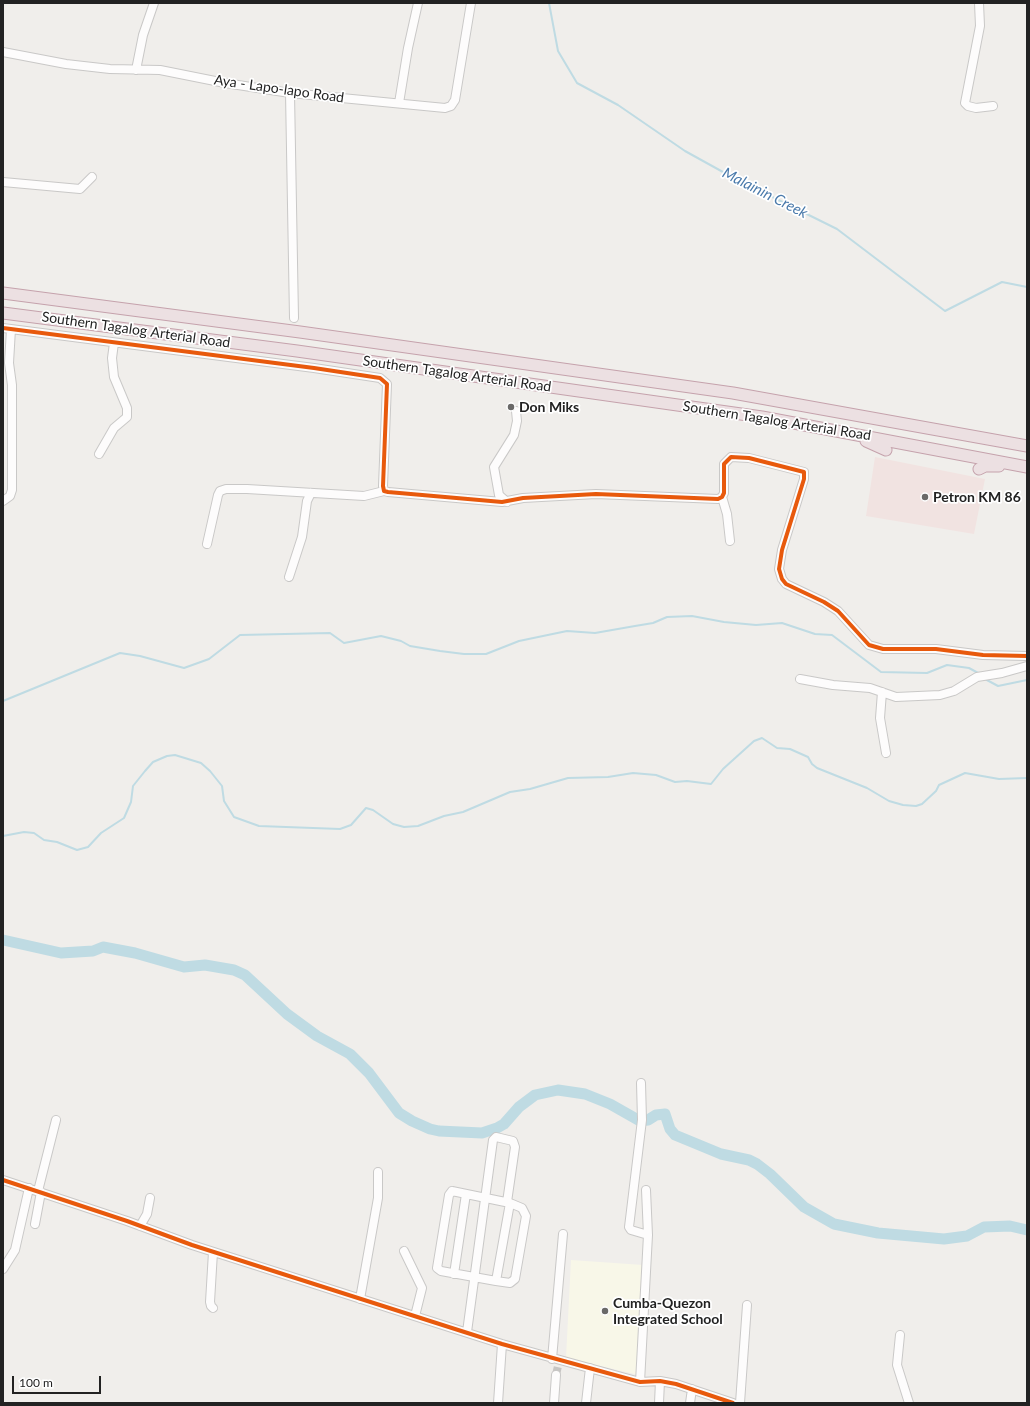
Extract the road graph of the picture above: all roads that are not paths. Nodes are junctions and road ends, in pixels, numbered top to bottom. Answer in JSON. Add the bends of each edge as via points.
{"nodes":[{"id":1,"x":154,"y":3,"type":"edge"},
{"id":2,"x":418,"y":3,"type":"edge"},
{"id":3,"x":471,"y":3,"type":"edge"},
{"id":4,"x":979,"y":3,"type":"edge"},
{"id":5,"x":3,"y":52,"type":"edge"},
{"id":6,"x":136,"y":70,"type":"junction"},
{"id":7,"x":290,"y":93,"type":"junction"},
{"id":8,"x":399,"y":103,"type":"junction"},
{"id":9,"x":993,"y":106,"type":"dead end"},
{"id":10,"x":92,"y":177,"type":"dead end"},
{"id":11,"x":3,"y":182,"type":"edge"},
{"id":12,"x":3,"y":293,"type":"edge"},
{"id":13,"x":3,"y":313,"type":"edge"},
{"id":14,"x":294,"y":318,"type":"dead end"},
{"id":15,"x":7,"y":329,"type":"edge"},
{"id":16,"x":114,"y":343,"type":"junction"},
{"id":17,"x":516,"y":411,"type":"dead end"},
{"id":18,"x":810,"y":424,"type":"junction"},
{"id":19,"x":1027,"y":446,"type":"edge"},
{"id":20,"x":886,"y":450,"type":"dead end"},
{"id":21,"x":99,"y":454,"type":"dead end"},
{"id":22,"x":1027,"y":467,"type":"edge"},
{"id":23,"x":979,"y":469,"type":"dead end"},
{"id":24,"x":384,"y":491,"type":"junction"},
{"id":25,"x":311,"y":493,"type":"junction"},
{"id":26,"x":722,"y":497,"type":"junction"},
{"id":27,"x":3,"y":501,"type":"edge"},
{"id":28,"x":507,"y":502,"type":"junction"},
{"id":29,"x":730,"y":541,"type":"dead end"},
{"id":30,"x":207,"y":544,"type":"dead end"},
{"id":31,"x":289,"y":577,"type":"dead end"},
{"id":32,"x":1027,"y":656,"type":"edge"},
{"id":33,"x":1027,"y":666,"type":"edge"},
{"id":34,"x":800,"y":679,"type":"dead end"},
{"id":35,"x":882,"y":692,"type":"junction"},
{"id":36,"x":886,"y":753,"type":"dead end"},
{"id":37,"x":641,"y":1083,"type":"dead end"},
{"id":38,"x":56,"y":1120,"type":"dead end"},
{"id":39,"x":378,"y":1172,"type":"dead end"},
{"id":40,"x":3,"y":1180,"type":"edge"},
{"id":41,"x":29,"y":1188,"type":"junction"},
{"id":42,"x":646,"y":1190,"type":"dead end"},
{"id":43,"x":39,"y":1191,"type":"junction"},
{"id":44,"x":466,"y":1194,"type":"junction"},
{"id":45,"x":150,"y":1198,"type":"dead end"},
{"id":46,"x":485,"y":1198,"type":"junction"},
{"id":47,"x":508,"y":1203,"type":"junction"},
{"id":48,"x":35,"y":1224,"type":"dead end"},
{"id":49,"x":140,"y":1226,"type":"junction"},
{"id":50,"x":563,"y":1234,"type":"dead end"},
{"id":51,"x":648,"y":1235,"type":"junction"},
{"id":52,"x":404,"y":1251,"type":"dead end"},
{"id":53,"x":213,"y":1252,"type":"junction"},
{"id":54,"x":3,"y":1270,"type":"edge"},
{"id":55,"x":454,"y":1274,"type":"junction"},
{"id":56,"x":475,"y":1278,"type":"junction"},
{"id":57,"x":496,"y":1281,"type":"junction"},
{"id":58,"x":360,"y":1298,"type":"junction"},
{"id":59,"x":747,"y":1305,"type":"dead end"},
{"id":60,"x":213,"y":1308,"type":"dead end"},
{"id":61,"x":415,"y":1316,"type":"junction"},
{"id":62,"x":467,"y":1332,"type":"junction"},
{"id":63,"x":900,"y":1335,"type":"dead end"},
{"id":64,"x":502,"y":1344,"type":"junction"},
{"id":65,"x":556,"y":1362,"type":"junction"},
{"id":66,"x":590,"y":1368,"type":"junction"},
{"id":67,"x":556,"y":1376,"type":"tunnel mouth"},
{"id":68,"x":660,"y":1381,"type":"junction"},
{"id":69,"x":640,"y":1382,"type":"junction"},
{"id":70,"x":692,"y":1389,"type":"junction"},
{"id":71,"x":498,"y":1403,"type":"edge"},
{"id":72,"x":554,"y":1403,"type":"edge"},
{"id":73,"x":586,"y":1403,"type":"edge"},
{"id":74,"x":659,"y":1403,"type":"edge"},
{"id":75,"x":690,"y":1403,"type":"edge"},
{"id":76,"x":733,"y":1403,"type":"edge"},
{"id":77,"x":740,"y":1403,"type":"edge"},
{"id":78,"x":909,"y":1403,"type":"edge"}],
"edges":[{"from":1,"to":6,"type":"street"},
{"from":2,"to":8,"type":"street"},
{"from":3,"to":8,"type":"street","name":"Aya - Lapo-lapo Road","via":[[455,100],[451,106],[445,108]]},
{"from":4,"to":9,"type":"street","via":[[980,26],[965,103],[976,108]]},
{"from":5,"to":6,"type":"street","name":"Aya - Lapo-lapo Road","via":[[66,64]]},
{"from":6,"to":7,"type":"street","name":"Aya - Lapo-lapo Road","via":[[160,70]]},
{"from":7,"to":8,"type":"street","name":"Aya - Lapo-lapo Road"},
{"from":7,"to":14,"type":"street"},
{"from":10,"to":11,"type":"street","via":[[80,189]]},
{"from":12,"to":19,"type":"highway","name":"Southern Tagalog Arterial Road","via":[[733,393]]},
{"from":13,"to":18,"type":"highway","name":"Southern Tagalog Arterial Road","via":[[297,351]]},
{"from":15,"to":16,"type":"street"},
{"from":15,"to":27,"type":"street","via":[[8,363],[12,385],[12,490],[10,496]]},
{"from":16,"to":21,"type":"street","via":[[114,378],[127,408],[127,416],[114,428]]},
{"from":16,"to":24,"type":"street","via":[[380,378],[387,384]]},
{"from":17,"to":28,"type":"street","via":[[514,435],[494,467],[499,495]]},
{"from":18,"to":20,"type":"highway","via":[[866,441]]},
{"from":18,"to":22,"type":"highway","name":"Southern Tagalog Arterial Road"},
{"from":22,"to":23,"type":"highway","via":[[990,465]]},
{"from":24,"to":25,"type":"street","via":[[364,496]]},
{"from":24,"to":28,"type":"street"},
{"from":25,"to":30,"type":"street","via":[[247,489],[220,491]]},
{"from":25,"to":31,"type":"street","via":[[307,501],[302,537]]},
{"from":26,"to":28,"type":"street","via":[[718,499],[596,494],[523,498]]},
{"from":26,"to":29,"type":"street"},
{"from":26,"to":32,"type":"street","via":[[724,464],[731,457],[749,458],[804,472],[782,550],[779,569],[782,579],[791,587],[838,611],[869,645],[883,649],[936,649],[984,655]]},
{"from":33,"to":35,"type":"street","via":[[977,677],[954,691],[940,695],[896,697]]},
{"from":34,"to":35,"type":"street","via":[[870,688]]},
{"from":35,"to":36,"type":"street","via":[[880,718]]},
{"from":37,"to":51,"type":"street","via":[[642,1122],[630,1227],[631,1230]]},
{"from":38,"to":43,"type":"street"},
{"from":39,"to":58,"type":"street","via":[[378,1198]]},
{"from":40,"to":41,"type":"street"},
{"from":41,"to":43,"type":"street"},
{"from":41,"to":54,"type":"street","via":[[15,1250]]},
{"from":42,"to":51,"type":"street"},
{"from":43,"to":48,"type":"street"},
{"from":43,"to":49,"type":"street"},
{"from":44,"to":46,"type":"street"},
{"from":44,"to":55,"type":"street"},
{"from":44,"to":55,"type":"street","via":[[455,1191],[449,1194],[437,1268]]},
{"from":45,"to":49,"type":"street","via":[[147,1214]]},
{"from":46,"to":47,"type":"street"},
{"from":46,"to":47,"type":"street","via":[[493,1140],[509,1139],[515,1147]]},
{"from":46,"to":56,"type":"street"},
{"from":47,"to":57,"type":"street"},
{"from":47,"to":57,"type":"street","via":[[522,1208],[526,1216],[515,1279],[510,1283]]},
{"from":49,"to":53,"type":"street"},
{"from":50,"to":65,"type":"street"},
{"from":51,"to":69,"type":"street"},
{"from":52,"to":61,"type":"street","via":[[422,1288]]},
{"from":53,"to":58,"type":"street"},
{"from":53,"to":60,"type":"street","via":[[210,1302]]},
{"from":55,"to":56,"type":"street"},
{"from":56,"to":57,"type":"street"},
{"from":56,"to":62,"type":"street"},
{"from":58,"to":61,"type":"street"},
{"from":59,"to":77,"type":"street"},
{"from":61,"to":62,"type":"street"},
{"from":62,"to":64,"type":"street"},
{"from":63,"to":78,"type":"street","via":[[897,1365]]},
{"from":64,"to":65,"type":"street"},
{"from":64,"to":71,"type":"street"},
{"from":65,"to":66,"type":"street"},
{"from":66,"to":69,"type":"street"},
{"from":66,"to":73,"type":"street"},
{"from":67,"to":72,"type":"street"},
{"from":68,"to":69,"type":"street"},
{"from":68,"to":70,"type":"street"},
{"from":68,"to":74,"type":"street"},
{"from":70,"to":75,"type":"street"},
{"from":70,"to":76,"type":"street"}]}
